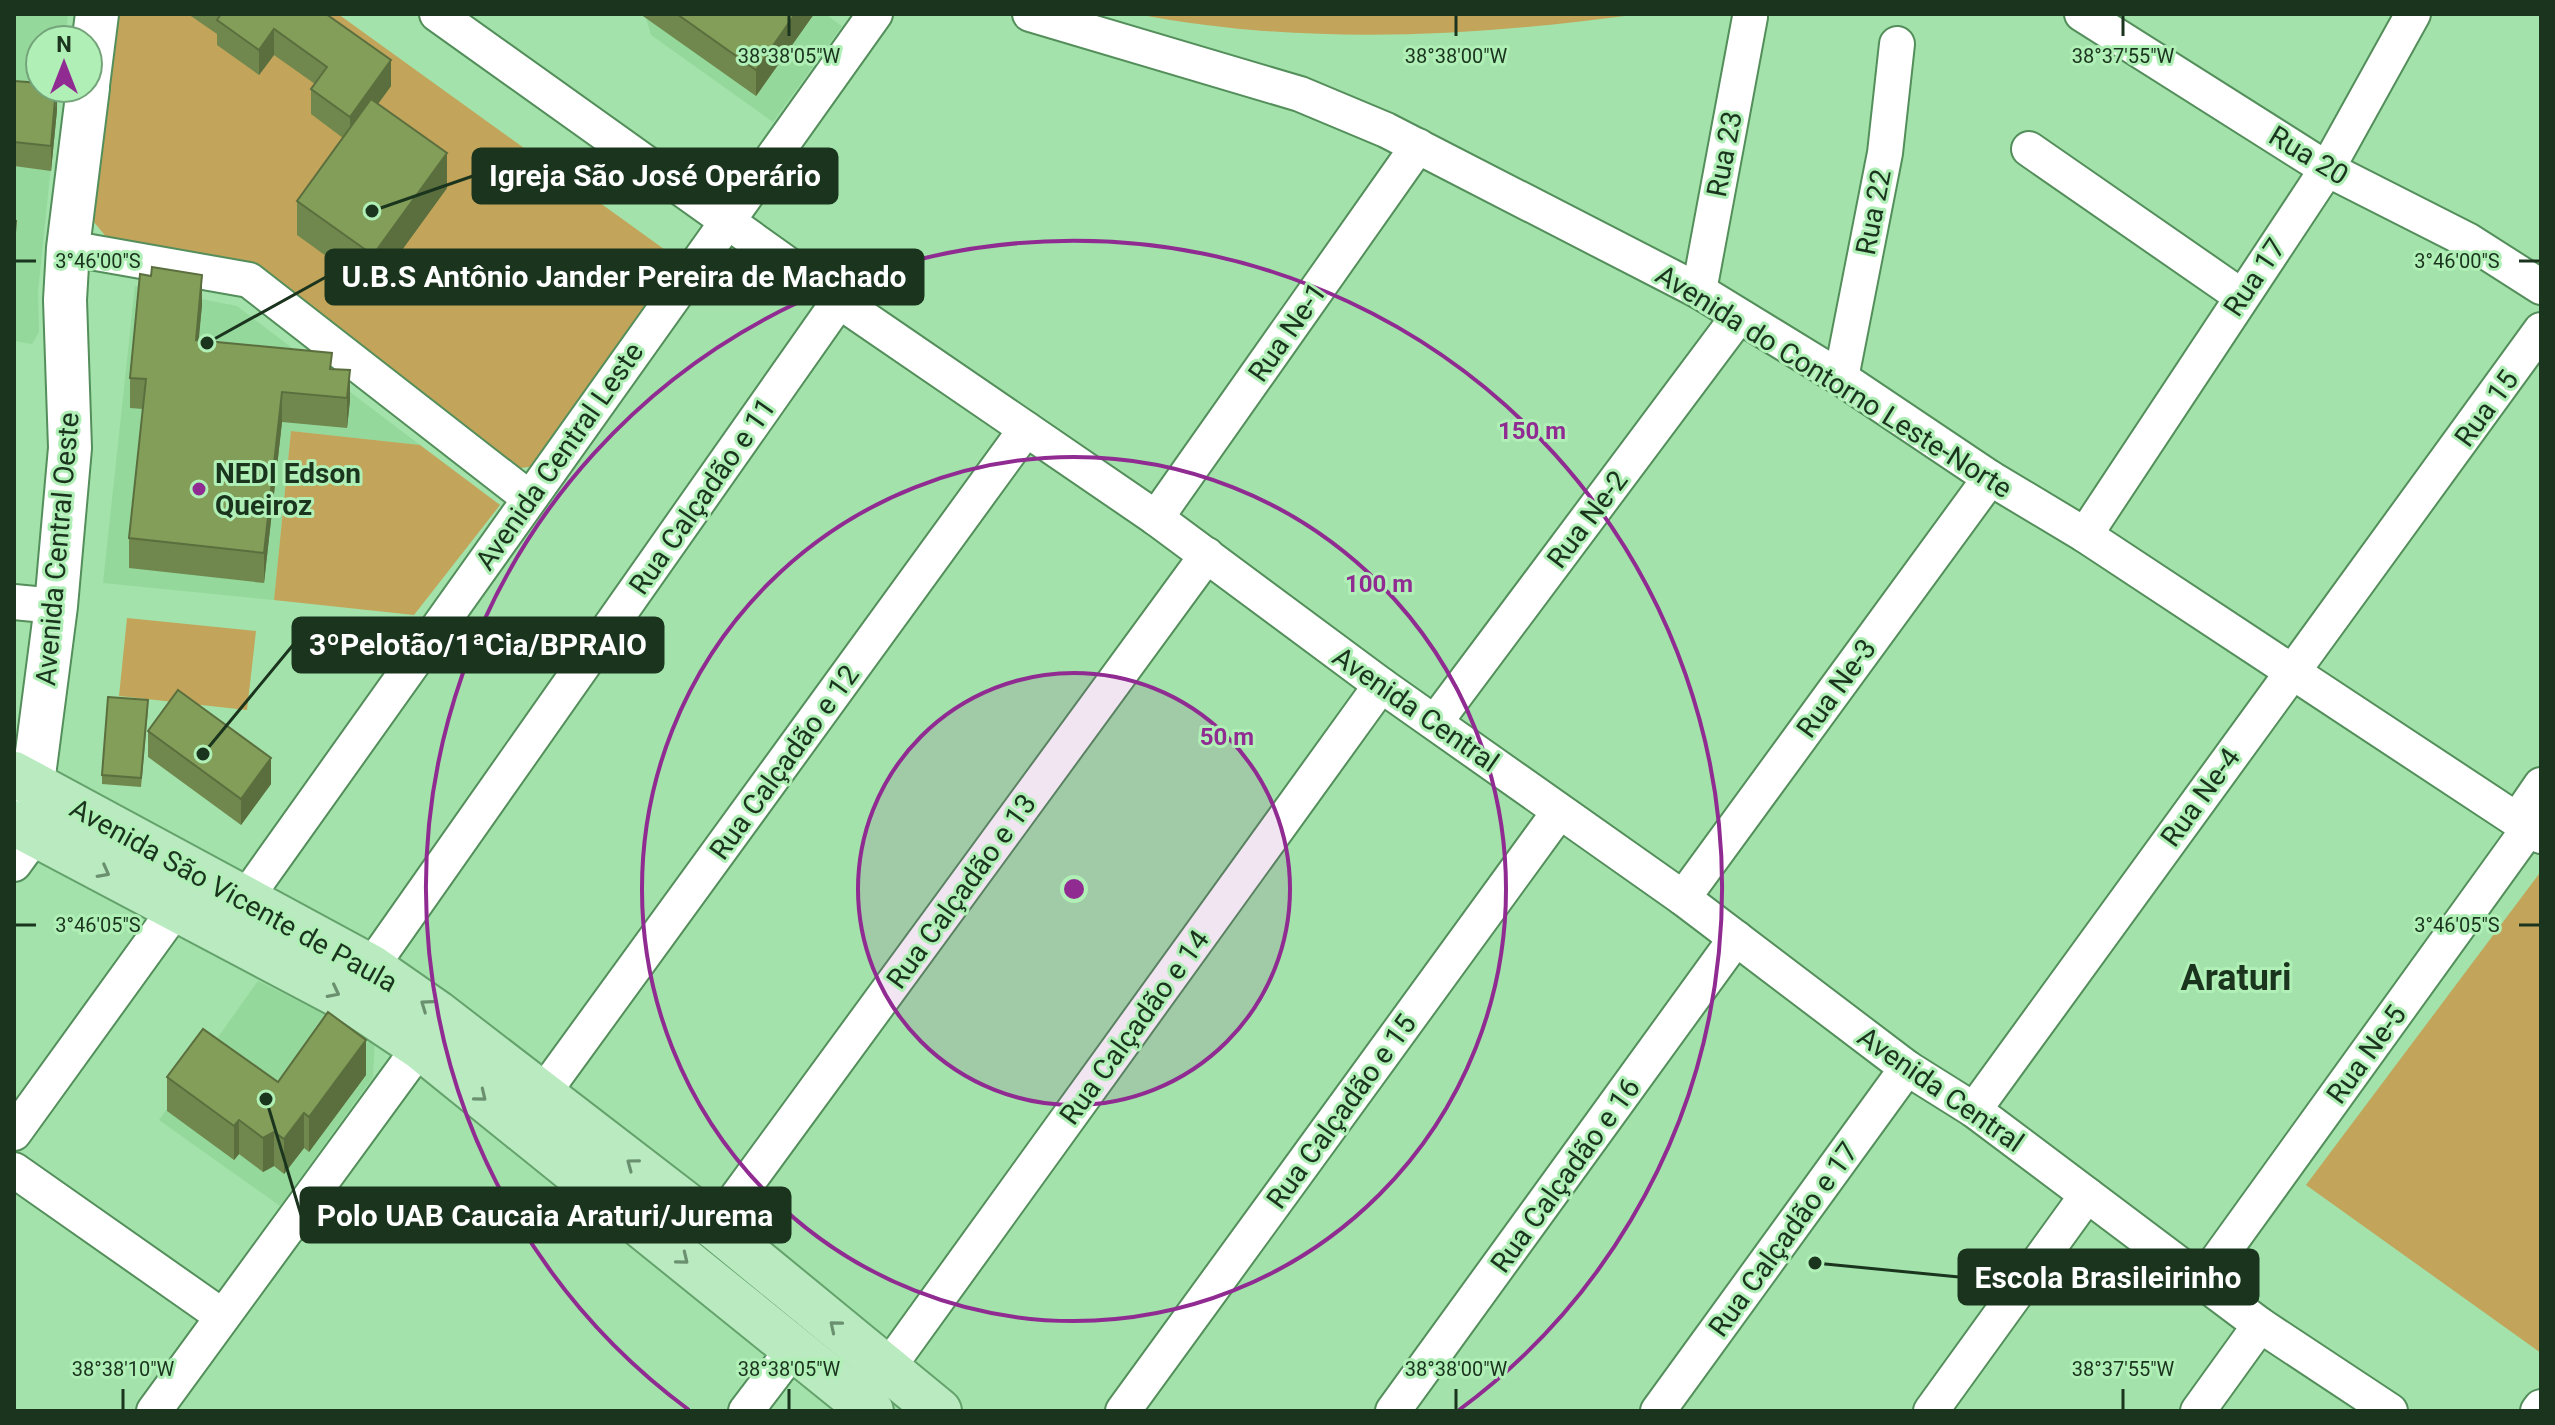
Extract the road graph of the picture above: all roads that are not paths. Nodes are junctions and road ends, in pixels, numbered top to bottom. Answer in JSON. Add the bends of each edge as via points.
{"nodes":[{"id":1,"x":437,"y":14,"type":"edge"},
{"id":2,"x":875,"y":14,"type":"edge"},
{"id":3,"x":1030,"y":14,"type":"edge"},
{"id":4,"x":2082,"y":14,"type":"edge"},
{"id":5,"x":2413,"y":14,"type":"edge"},
{"id":6,"x":1750,"y":17,"type":"dead end"},
{"id":7,"x":1897,"y":44,"type":"dead end"},
{"id":8,"x":86,"y":104,"type":"edge"},
{"id":9,"x":1418,"y":146,"type":"junction"},
{"id":10,"x":2029,"y":149,"type":"dead end"},
{"id":11,"x":2327,"y":169,"type":"junction"},
{"id":12,"x":727,"y":218,"type":"junction"},
{"id":13,"x":68,"y":248,"type":"junction"},
{"id":14,"x":2541,"y":287,"type":"edge"},
{"id":15,"x":1699,"y":291,"type":"junction"},
{"id":16,"x":2241,"y":296,"type":"junction"},
{"id":17,"x":839,"y":301,"type":"junction"},
{"id":18,"x":1738,"y":317,"type":"junction"},
{"id":19,"x":2541,"y":330,"type":"edge"},
{"id":20,"x":1841,"y":378,"type":"junction"},
{"id":21,"x":1026,"y":429,"type":"junction"},
{"id":22,"x":1990,"y":478,"type":"junction"},
{"id":23,"x":2430,"y":485,"type":"joint"},
{"id":24,"x":529,"y":498,"type":"junction"},
{"id":25,"x":1156,"y":518,"type":"junction"},
{"id":26,"x":2085,"y":535,"type":"junction"},
{"id":27,"x":1207,"y":555,"type":"junction"},
{"id":28,"x":14,"y":602,"type":"edge"},
{"id":29,"x":56,"y":606,"type":"junction"},
{"id":30,"x":2292,"y":670,"type":"junction"},
{"id":31,"x":1381,"y":685,"type":"junction"},
{"id":32,"x":1436,"y":721,"type":"junction"},
{"id":33,"x":2541,"y":785,"type":"edge"},
{"id":34,"x":1559,"y":812,"type":"junction"},
{"id":35,"x":21,"y":815,"type":"edge"},
{"id":36,"x":2529,"y":828,"type":"edge"},
{"id":37,"x":1683,"y":898,"type":"junction"},
{"id":38,"x":245,"y":899,"type":"junction"},
{"id":39,"x":175,"y":910,"type":"junction"},
{"id":40,"x":1736,"y":938,"type":"junction"},
{"id":41,"x":371,"y":967,"type":"junction"},
{"id":42,"x":420,"y":1047,"type":"junction"},
{"id":43,"x":1907,"y":1068,"type":"junction"},
{"id":44,"x":541,"y":1096,"type":"junction"},
{"id":45,"x":1974,"y":1110,"type":"junction"},
{"id":46,"x":14,"y":1133,"type":"edge"},
{"id":47,"x":14,"y":1170,"type":"edge"},
{"id":48,"x":2087,"y":1195,"type":"junction"},
{"id":49,"x":715,"y":1227,"type":"junction"},
{"id":50,"x":2203,"y":1280,"type":"junction"},
{"id":51,"x":222,"y":1316,"type":"junction"},
{"id":52,"x":2260,"y":1325,"type":"junction"},
{"id":53,"x":794,"y":1348,"type":"junction"},
{"id":54,"x":887,"y":1369,"type":"junction"},
{"id":55,"x":154,"y":1411,"type":"edge"},
{"id":56,"x":746,"y":1411,"type":"edge"},
{"id":57,"x":871,"y":1411,"type":"edge"},
{"id":58,"x":939,"y":1411,"type":"edge"},
{"id":59,"x":1123,"y":1411,"type":"edge"},
{"id":60,"x":1393,"y":1411,"type":"edge"},
{"id":61,"x":1658,"y":1411,"type":"edge"},
{"id":62,"x":1931,"y":1411,"type":"edge"},
{"id":63,"x":2198,"y":1411,"type":"edge"},
{"id":64,"x":2390,"y":1411,"type":"edge"}],
"edges":[{"from":1,"to":12,"type":"street","name":"Avenida Central"},
{"from":2,"to":12,"type":"street","name":"Avenida Central Leste"},
{"from":3,"to":9,"type":"street","name":"Avenida do Contorno Leste-Norte","via":[[1300,94]]},
{"from":4,"to":11,"type":"street","name":"Rua 20"},
{"from":5,"to":11,"type":"street","name":"Rua 17"},
{"from":6,"to":15,"type":"street","name":"Rua 23"},
{"from":7,"to":20,"type":"street","name":"Rua 22","via":[[1885,153]]},
{"from":8,"to":13,"type":"street","name":"Avenida Central Oeste"},
{"from":9,"to":15,"type":"street","name":"Avenida do Contorno Leste-Norte"},
{"from":9,"to":25,"type":"street","name":"Rua Ne-1"},
{"from":10,"to":16,"type":"street"},
{"from":11,"to":14,"type":"street","name":"Rua 20","via":[[2469,241]]},
{"from":11,"to":16,"type":"street","name":"Rua 17"},
{"from":12,"to":17,"type":"street","name":"Avenida Central"},
{"from":12,"to":24,"type":"street","name":"Avenida Central Leste"},
{"from":13,"to":24,"type":"street","via":[[249,280]]},
{"from":13,"to":29,"type":"street","name":"Avenida Central Oeste","via":[[70,448]]},
{"from":15,"to":18,"type":"street","name":"Avenida do Contorno Leste-Norte"},
{"from":16,"to":26,"type":"street","name":"Rua 17"},
{"from":17,"to":21,"type":"street","name":"Avenida Central"},
{"from":17,"to":41,"type":"street","name":"Rua Calçadão e 11"},
{"from":18,"to":20,"type":"street","name":"Avenida do Contorno Leste-Norte"},
{"from":18,"to":32,"type":"street","name":"Rua Ne-2"},
{"from":19,"to":23,"type":"street","name":"Rua 15"},
{"from":20,"to":22,"type":"street","name":"Avenida do Contorno Leste-Norte"},
{"from":21,"to":25,"type":"street","name":"Avenida Central"},
{"from":21,"to":44,"type":"street","name":"Rua Calçadão e 12"},
{"from":22,"to":26,"type":"street","name":"Avenida do Contorno Leste-Norte"},
{"from":22,"to":37,"type":"street","name":"Rua Ne-3"},
{"from":23,"to":30,"type":"street","name":"Rua Ne-4"},
{"from":24,"to":38,"type":"street","name":"Avenida Central Leste"},
{"from":25,"to":27,"type":"street","name":"Avenida Central"},
{"from":26,"to":30,"type":"street","name":"Avenida do Contorno Leste-Norte"},
{"from":27,"to":31,"type":"street","name":"Avenida Central"},
{"from":27,"to":49,"type":"street","name":"Rua Calçadão e 13"},
{"from":28,"to":29,"type":"street"},
{"from":29,"to":35,"type":"street","name":"Avenida Central Oeste"},
{"from":30,"to":36,"type":"street","name":"Avenida do Contorno Leste-Norte"},
{"from":30,"to":45,"type":"street","name":"Rua Ne-4"},
{"from":31,"to":32,"type":"street","name":"Avenida Central"},
{"from":31,"to":54,"type":"street","name":"Rua Calçadão e 14"},
{"from":32,"to":34,"type":"street","name":"Avenida Central"},
{"from":33,"to":36,"type":"street","name":"Rua Ne-5"},
{"from":34,"to":37,"type":"street","name":"Avenida Central"},
{"from":34,"to":59,"type":"street","name":"Rua Calçadão e 15"},
{"from":35,"to":38,"type":"main road","name":"Avenida São Vicente de Paula"},
{"from":35,"to":39,"type":"main road","name":"Avenida São Vicente de Paula","one_way":true},
{"from":36,"to":50,"type":"street","name":"Rua Ne-5"},
{"from":37,"to":40,"type":"street","name":"Avenida Central"},
{"from":38,"to":41,"type":"main road","name":"Avenida São Vicente de Paula"},
{"from":39,"to":42,"type":"main road","name":"Avenida São Vicente de Paula","one_way":true,"via":[[354,1003]]},
{"from":39,"to":46,"type":"street"},
{"from":40,"to":43,"type":"street","name":"Avenida Central"},
{"from":40,"to":60,"type":"street","name":"Rua Calçadão e 16"},
{"from":44,"to":41,"type":"main road","name":"Avenida São Vicente de Paula","one_way":true},
{"from":42,"to":51,"type":"street"},
{"from":42,"to":53,"type":"main road","name":"Avenida São Vicente de Paula","one_way":true},
{"from":43,"to":45,"type":"street","name":"Avenida Central"},
{"from":43,"to":61,"type":"street","name":"Rua Calçadão e 17"},
{"from":49,"to":44,"type":"main road","name":"Avenida São Vicente de Paula","one_way":true},
{"from":45,"to":48,"type":"street","name":"Avenida Central"},
{"from":47,"to":51,"type":"street"},
{"from":48,"to":50,"type":"street","name":"Avenida Central"},
{"from":48,"to":62,"type":"street"},
{"from":54,"to":49,"type":"main road","name":"Avenida São Vicente de Paula","one_way":true},
{"from":50,"to":52,"type":"street","name":"Avenida Central"},
{"from":51,"to":55,"type":"street"},
{"from":52,"to":63,"type":"street"},
{"from":52,"to":64,"type":"street","name":"Avenida Central"},
{"from":53,"to":56,"type":"street"},
{"from":53,"to":57,"type":"main road","name":"Avenida São Vicente de Paula"},
{"from":54,"to":58,"type":"main road","name":"Avenida São Vicente de Paula"}]}
